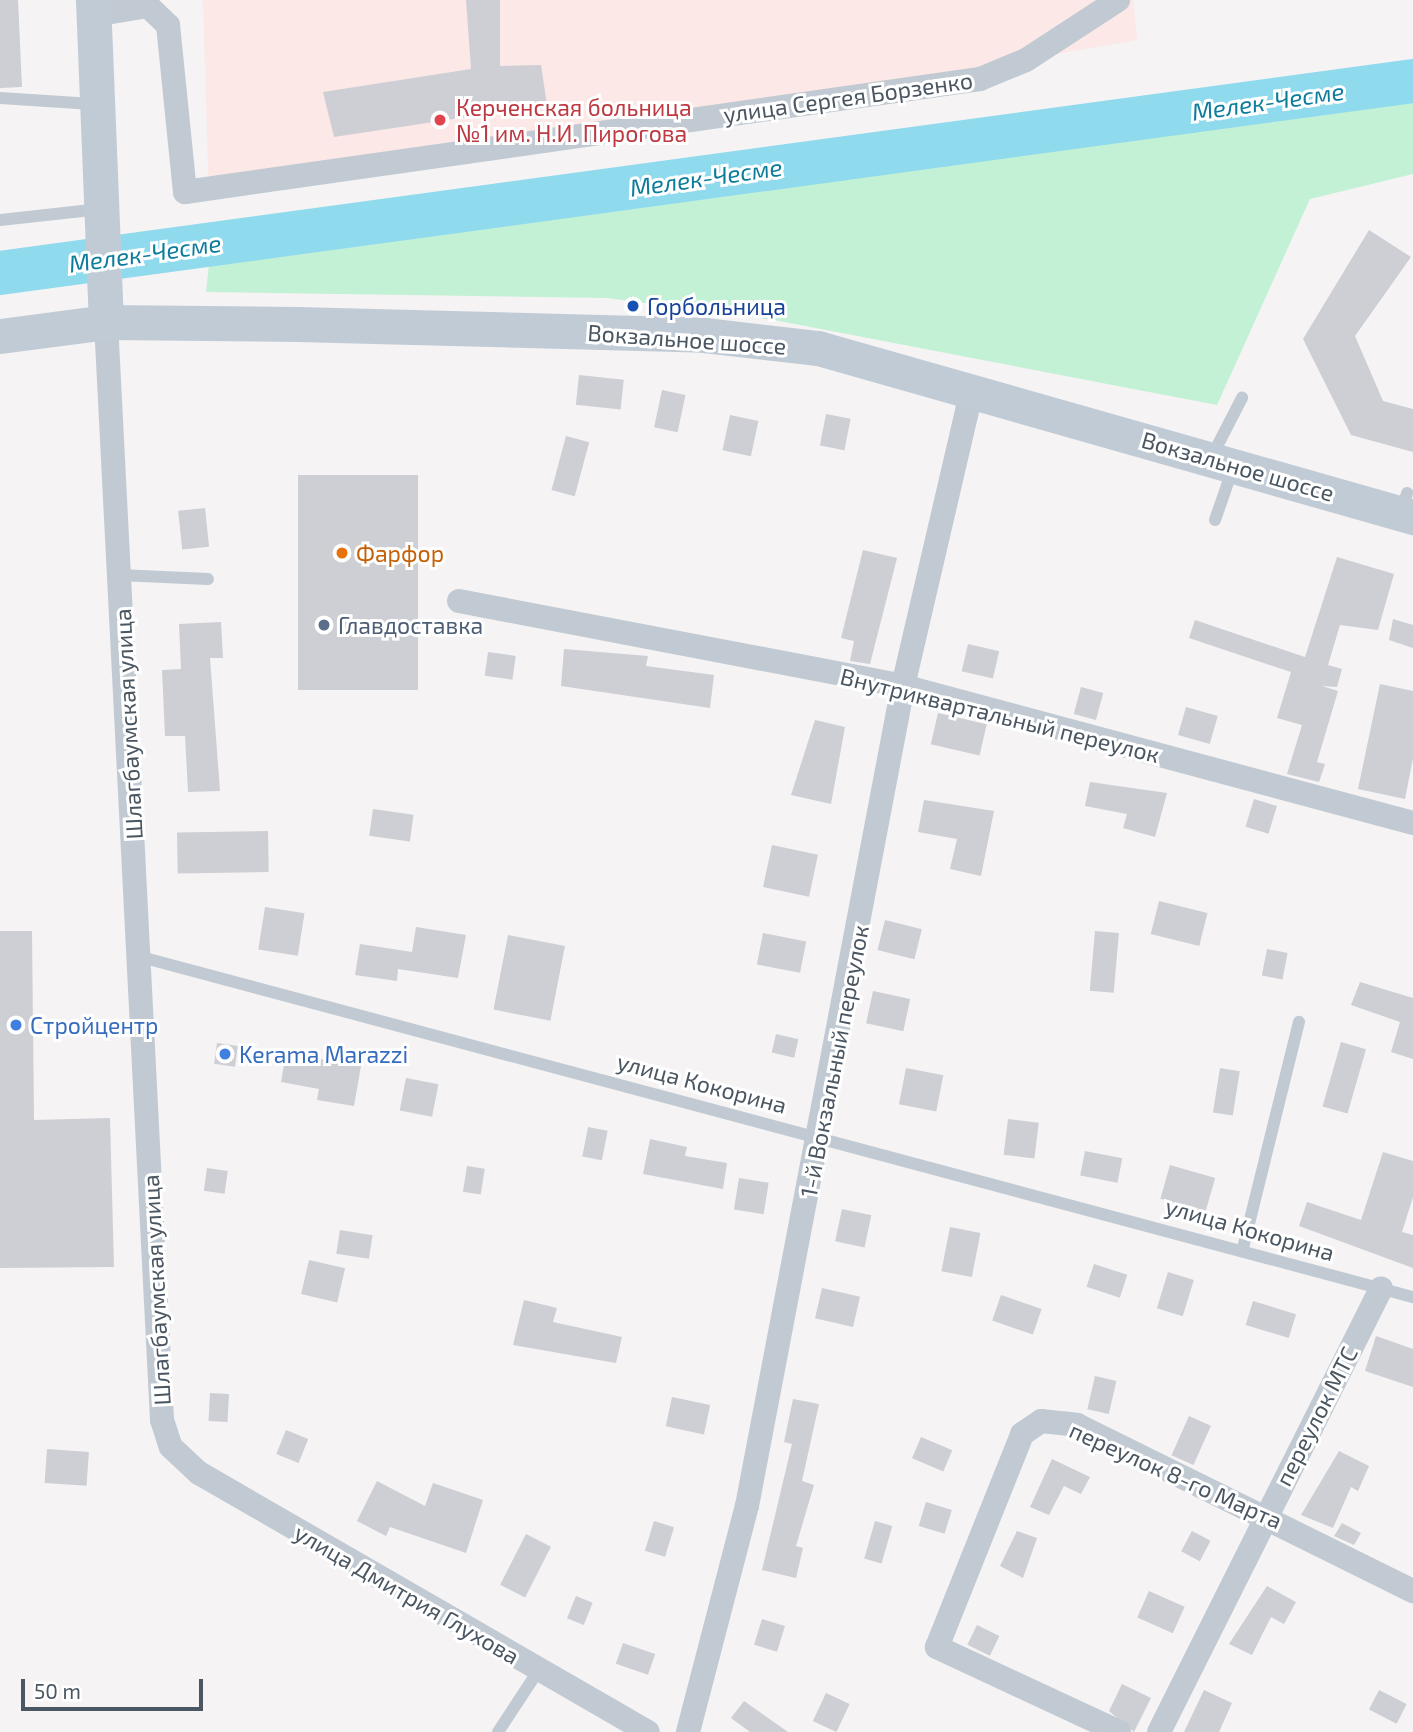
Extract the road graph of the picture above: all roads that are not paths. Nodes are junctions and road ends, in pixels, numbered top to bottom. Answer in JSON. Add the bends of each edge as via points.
{"nodes":[{"id":1,"x":1118,"y":0,"type":"edge"},
{"id":2,"x":148,"y":3,"type":"edge"},
{"id":3,"x":93,"y":7,"type":"edge"},
{"id":4,"x":0,"y":98,"type":"edge"},
{"id":5,"x":97,"y":104,"type":"junction"},
{"id":6,"x":104,"y":217,"type":"junction"},
{"id":7,"x":0,"y":220,"type":"edge"},
{"id":8,"x":106,"y":309,"type":"junction"},
{"id":9,"x":0,"y":335,"type":"edge"},
{"id":10,"x":972,"y":389,"type":"junction"},
{"id":11,"x":1242,"y":398,"type":"dead end"},
{"id":12,"x":1223,"y":461,"type":"junction"},
{"id":13,"x":1407,"y":508,"type":"edge"},
{"id":14,"x":1215,"y":520,"type":"dead end"},
{"id":15,"x":119,"y":575,"type":"junction"},
{"id":16,"x":208,"y":579,"type":"dead end"},
{"id":17,"x":458,"y":601,"type":"dead end"},
{"id":18,"x":903,"y":686,"type":"junction"},
{"id":19,"x":1413,"y":823,"type":"edge"},
{"id":20,"x":141,"y":957,"type":"junction"},
{"id":21,"x":1299,"y":1022,"type":"dead end"},
{"id":22,"x":821,"y":1136,"type":"junction"},
{"id":23,"x":1243,"y":1248,"type":"junction"},
{"id":24,"x":1381,"y":1288,"type":"junction"},
{"id":25,"x":1413,"y":1297,"type":"edge"},
{"id":26,"x":171,"y":1447,"type":"joint"},
{"id":27,"x":1265,"y":1515,"type":"junction"},
{"id":28,"x":1413,"y":1591,"type":"edge"},
{"id":29,"x":538,"y":1671,"type":"junction"},
{"id":30,"x":498,"y":1732,"type":"edge"},
{"id":31,"x":648,"y":1732,"type":"edge"},
{"id":32,"x":688,"y":1732,"type":"edge"},
{"id":33,"x":1119,"y":1732,"type":"edge"},
{"id":34,"x":1159,"y":1732,"type":"edge"}],
"edges":[{"from":1,"to":2,"type":"street","name":"улица Сергея Борзенко","via":[[1026,60],[981,79],[185,192],[168,25]]},
{"from":2,"to":3,"type":"street"},
{"from":3,"to":5,"type":"main road","name":"Шлагбаумская улица"},
{"from":4,"to":5,"type":"lane"},
{"from":5,"to":6,"type":"main road","name":"Шлагбаумская улица"},
{"from":6,"to":7,"type":"lane"},
{"from":6,"to":8,"type":"main road","name":"Шлагбаумская улица"},
{"from":8,"to":9,"type":"main road","name":"Вокзальное шоссе"},
{"from":8,"to":10,"type":"main road","name":"Вокзальное шоссе","via":[[704,335],[818,348]]},
{"from":8,"to":15,"type":"street","name":"Шлагбаумская улица"},
{"from":10,"to":12,"type":"main road","name":"Вокзальное шоссе"},
{"from":10,"to":18,"type":"street","name":"1-й Вокзальный переулок"},
{"from":11,"to":12,"type":"lane"},
{"from":12,"to":13,"type":"main road","name":"Вокзальное шоссе"},
{"from":12,"to":14,"type":"lane"},
{"from":15,"to":16,"type":"lane"},
{"from":15,"to":20,"type":"street","name":"Шлагбаумская улица"},
{"from":17,"to":18,"type":"street","name":"Внутриквартальный переулок"},
{"from":18,"to":19,"type":"street","name":"Внутриквартальный переулок"},
{"from":18,"to":22,"type":"street","name":"1-й Вокзальный переулок"},
{"from":20,"to":22,"type":"lane","name":"улица Кокорина"},
{"from":20,"to":26,"type":"street","name":"Шлагбаумская улица","via":[[162,1420]]},
{"from":21,"to":23,"type":"lane"},
{"from":22,"to":23,"type":"lane","name":"улица Кокорина"},
{"from":22,"to":32,"type":"street","name":"1-й Вокзальный переулок","via":[[747,1506]]},
{"from":23,"to":24,"type":"lane","name":"улица Кокорина"},
{"from":24,"to":25,"type":"lane","name":"улица Кокорина"},
{"from":24,"to":27,"type":"street","name":"переулок МТС"},
{"from":26,"to":29,"type":"street","name":"улица Дмитрия Глухова","via":[[199,1473]]},
{"from":27,"to":28,"type":"street","name":"переулок 8-го Марта"},
{"from":27,"to":33,"type":"street","name":"переулок 8-го Марта","via":[[1077,1425],[1041,1421],[1022,1434],[937,1647]]},
{"from":27,"to":34,"type":"street","name":"переулок МТС"},
{"from":29,"to":30,"type":"lane"},
{"from":29,"to":31,"type":"street","name":"улица Дмитрия Глухова"}]}
